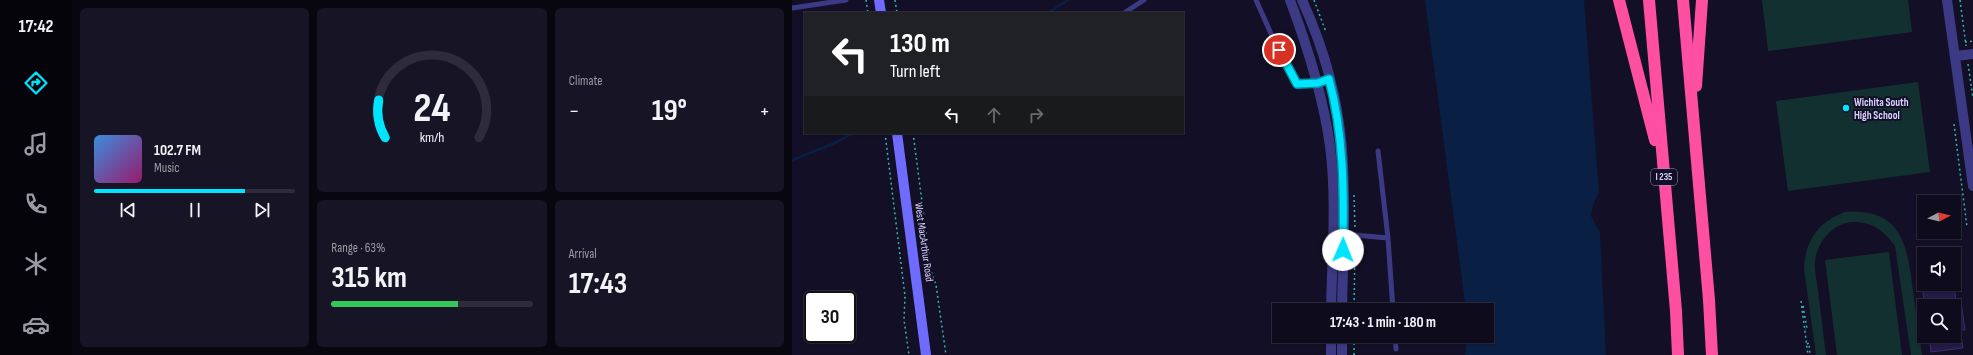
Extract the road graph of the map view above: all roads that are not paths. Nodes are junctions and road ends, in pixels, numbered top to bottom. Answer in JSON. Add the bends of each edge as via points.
{"nodes":[{"id":1,"x":846,"y":0,"type":"edge"},
{"id":2,"x":879,"y":0,"type":"edge"},
{"id":3,"x":1144,"y":0,"type":"edge"},
{"id":4,"x":1256,"y":0,"type":"edge"},
{"id":5,"x":1290,"y":0,"type":"edge"},
{"id":6,"x":1302,"y":0,"type":"edge"},
{"id":7,"x":1619,"y":0,"type":"edge"},
{"id":8,"x":1649,"y":0,"type":"edge"},
{"id":9,"x":1683,"y":0,"type":"edge"},
{"id":10,"x":1702,"y":0,"type":"edge"},
{"id":11,"x":1948,"y":0,"type":"edge"},
{"id":12,"x":792,"y":8,"type":"edge"},
{"id":13,"x":881,"y":12,"type":"edge"},
{"id":14,"x":1126,"y":12,"type":"edge"},
{"id":15,"x":1973,"y":54,"type":"edge"},
{"id":16,"x":1956,"y":56,"type":"junction"},
{"id":17,"x":1329,"y":79,"type":"junction"},
{"id":18,"x":1318,"y":83,"type":"junction"},
{"id":19,"x":1694,"y":130,"type":"junction"},
{"id":20,"x":897,"y":134,"type":"edge"},
{"id":21,"x":1378,"y":151,"type":"dead end"},
{"id":22,"x":1972,"y":167,"type":"edge"},
{"id":23,"x":1664,"y":174,"type":"junction"},
{"id":24,"x":1973,"y":186,"type":"edge"},
{"id":25,"x":1343,"y":234,"type":"junction"},
{"id":26,"x":1332,"y":236,"type":"junction"},
{"id":27,"x":1388,"y":238,"type":"junction"},
{"id":28,"x":1331,"y":303,"type":"edge"},
{"id":29,"x":1342,"y":303,"type":"edge"},
{"id":30,"x":1393,"y":303,"type":"edge"},
{"id":31,"x":1331,"y":343,"type":"edge"},
{"id":32,"x":1342,"y":343,"type":"edge"},
{"id":33,"x":1396,"y":343,"type":"edge"},
{"id":34,"x":1396,"y":349,"type":"dead end"},
{"id":35,"x":926,"y":355,"type":"edge"},
{"id":36,"x":1331,"y":355,"type":"edge"},
{"id":37,"x":1342,"y":355,"type":"edge"},
{"id":38,"x":1678,"y":355,"type":"edge"},
{"id":39,"x":1712,"y":355,"type":"edge"}],
"edges":[{"from":1,"to":12,"type":"lane"},
{"from":2,"to":13,"type":"street"},
{"from":3,"to":14,"type":"lane"},
{"from":4,"to":18,"type":"lane","via":[[1284,63],[1297,84]]},
{"from":5,"to":18,"type":"street","via":[[1310,51]]},
{"from":6,"to":17,"type":"street"},
{"from":7,"to":23,"type":"highway"},
{"from":8,"to":23,"type":"highway","number":"I 235"},
{"from":9,"to":19,"type":"highway"},
{"from":10,"to":19,"type":"highway"},
{"from":11,"to":16,"type":"street"},
{"from":15,"to":16,"type":"street"},
{"from":16,"to":22,"type":"street"},
{"from":17,"to":18,"type":"lane"},
{"from":17,"to":25,"type":"street","via":[[1342,149]]},
{"from":18,"to":26,"type":"street","via":[[1330,147]]},
{"from":19,"to":39,"type":"highway"},
{"from":20,"to":35,"type":"street","name":"West MacArthur Road"},
{"from":21,"to":27,"type":"lane"},
{"from":22,"to":24,"type":"street"},
{"from":23,"to":38,"type":"highway","number":"I 235"},
{"from":25,"to":26,"type":"lane"},
{"from":25,"to":27,"type":"lane"},
{"from":25,"to":29,"type":"street"},
{"from":26,"to":28,"type":"street"},
{"from":27,"to":30,"type":"lane"},
{"from":31,"to":36,"type":"street"},
{"from":32,"to":37,"type":"street"},
{"from":33,"to":34,"type":"lane"}]}
